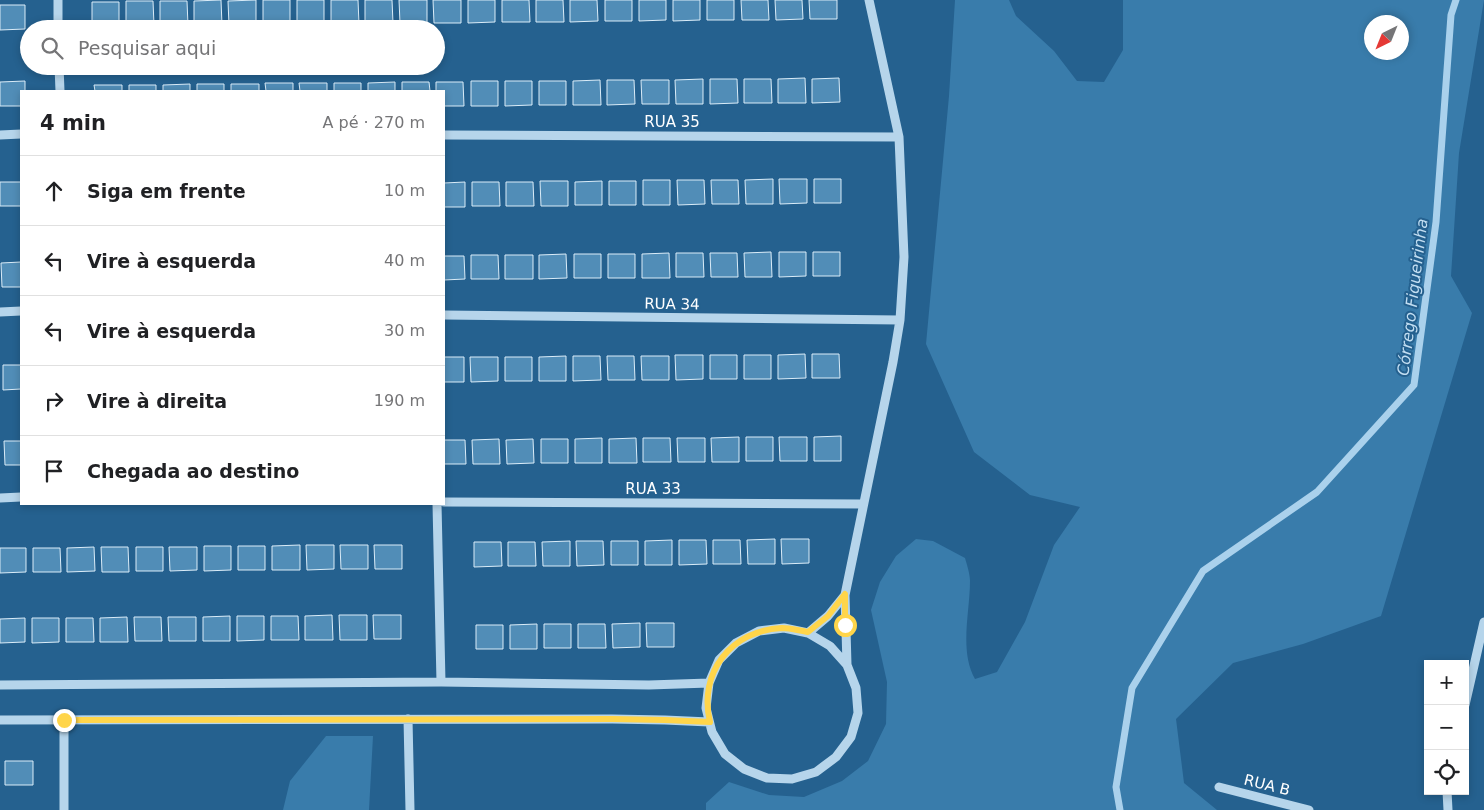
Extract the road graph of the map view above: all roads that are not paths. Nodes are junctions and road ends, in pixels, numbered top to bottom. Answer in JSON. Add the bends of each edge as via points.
{"nodes":[{"id":1,"x":58,"y":0,"type":"edge"},
{"id":2,"x":869,"y":0,"type":"edge"},
{"id":3,"x":58,"y":20,"type":"edge"},
{"id":4,"x":59,"y":75,"type":"edge"},
{"id":5,"x":60,"y":90,"type":"edge"},
{"id":6,"x":20,"y":134,"type":"edge"},
{"id":7,"x":0,"y":135,"type":"edge"},
{"id":8,"x":445,"y":135,"type":"edge"},
{"id":9,"x":900,"y":137,"type":"junction"},
{"id":10,"x":20,"y":311,"type":"edge"},
{"id":11,"x":0,"y":312,"type":"edge"},
{"id":12,"x":445,"y":315,"type":"edge"},
{"id":13,"x":900,"y":320,"type":"junction"},
{"id":14,"x":20,"y":497,"type":"edge"},
{"id":15,"x":0,"y":498,"type":"edge"},
{"id":16,"x":445,"y":502,"type":"edge"},
{"id":17,"x":863,"y":504,"type":"junction"},
{"id":18,"x":438,"y":505,"type":"edge"},
{"id":19,"x":845,"y":594,"type":"junction"},
{"id":20,"x":1484,"y":622,"type":"edge"},
{"id":21,"x":808,"y":632,"type":"junction"},
{"id":22,"x":847,"y":665,"type":"junction"},
{"id":23,"x":441,"y":682,"type":"junction"},
{"id":24,"x":709,"y":683,"type":"junction"},
{"id":25,"x":0,"y":685,"type":"edge"},
{"id":26,"x":1469,"y":688,"type":"edge"},
{"id":27,"x":408,"y":719,"type":"junction"},
{"id":28,"x":0,"y":720,"type":"edge"},
{"id":29,"x":64,"y":720,"type":"junction"},
{"id":30,"x":710,"y":722,"type":"junction"},
{"id":31,"x":1219,"y":787,"type":"dead end"},
{"id":32,"x":1447,"y":795,"type":"edge"},
{"id":33,"x":64,"y":810,"type":"edge"},
{"id":34,"x":410,"y":810,"type":"edge"},
{"id":35,"x":1309,"y":810,"type":"edge"},
{"id":36,"x":1448,"y":810,"type":"edge"}],
"edges":[{"from":1,"to":3,"type":"street"},
{"from":2,"to":9,"type":"street"},
{"from":4,"to":5,"type":"street"},
{"from":6,"to":7,"type":"street"},
{"from":8,"to":9,"type":"street","name":"RUA 35"},
{"from":9,"to":13,"type":"street","via":[[904,257]]},
{"from":10,"to":11,"type":"street"},
{"from":12,"to":13,"type":"street","name":"RUA 34"},
{"from":13,"to":17,"type":"street"},
{"from":14,"to":15,"type":"street"},
{"from":16,"to":17,"type":"street","name":"RUA 33"},
{"from":17,"to":19,"type":"street"},
{"from":18,"to":23,"type":"street"},
{"from":19,"to":21,"type":"street","via":[[828,616]]},
{"from":19,"to":22,"type":"street"},
{"from":20,"to":26,"type":"street"},
{"from":21,"to":22,"type":"street","via":[[830,646]]},
{"from":21,"to":24,"type":"street","via":[[784,628],[751,635],[736,643],[719,660]]},
{"from":22,"to":30,"type":"street","via":[[856,688],[858,713],[851,736],[836,757],[816,772],[792,779],[767,778],[744,769],[725,754]]},
{"from":23,"to":24,"type":"street"},
{"from":23,"to":25,"type":"street"},
{"from":24,"to":30,"type":"street","via":[[706,708]]},
{"from":27,"to":29,"type":"street"},
{"from":27,"to":30,"type":"street"},
{"from":27,"to":34,"type":"street"},
{"from":28,"to":29,"type":"street"},
{"from":29,"to":33,"type":"street"},
{"from":31,"to":35,"type":"street","name":"RUA B"},
{"from":32,"to":36,"type":"street"}]}
